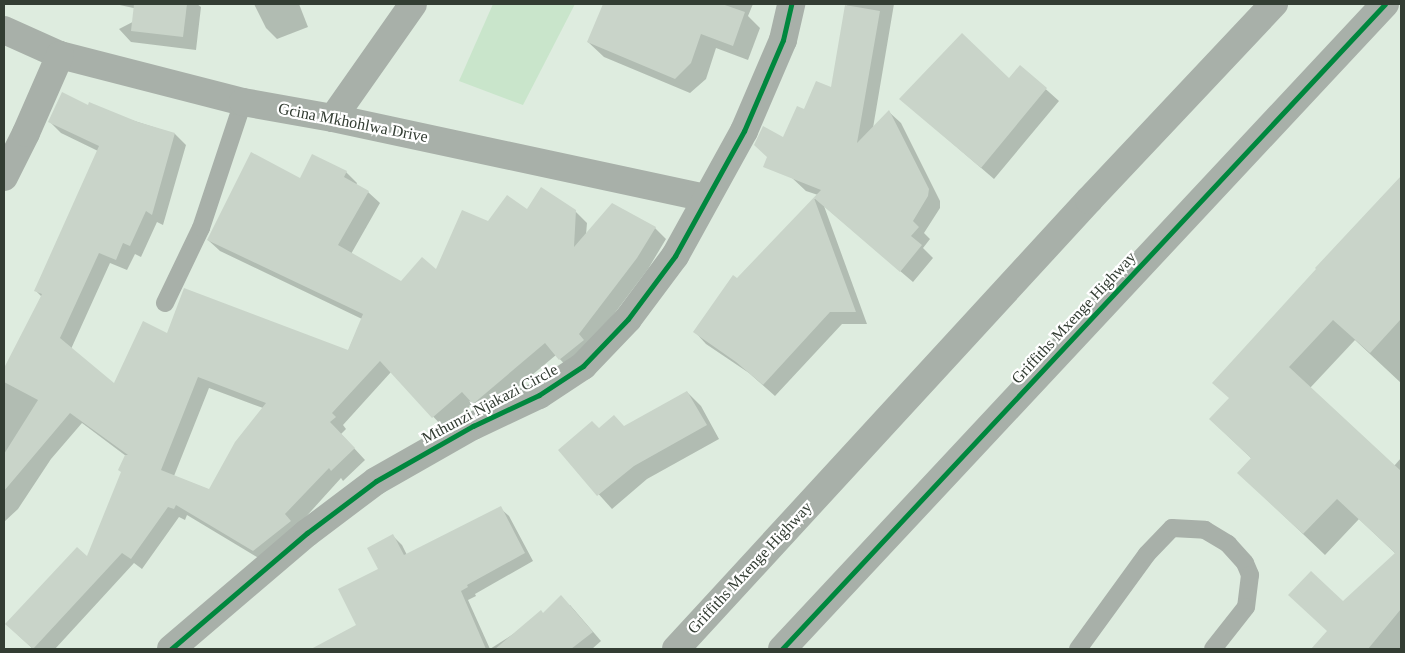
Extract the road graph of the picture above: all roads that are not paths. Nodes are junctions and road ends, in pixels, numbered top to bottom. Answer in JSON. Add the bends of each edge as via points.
{"nodes":[{"id":1,"x":413,"y":4,"type":"edge"},
{"id":2,"x":791,"y":4,"type":"edge"},
{"id":3,"x":1274,"y":4,"type":"edge"},
{"id":4,"x":1385,"y":4,"type":"edge"},
{"id":5,"x":4,"y":30,"type":"edge"},
{"id":6,"x":60,"y":55,"type":"junction"},
{"id":7,"x":243,"y":102,"type":"junction"},
{"id":8,"x":332,"y":118,"type":"junction"},
{"id":9,"x":4,"y":177,"type":"edge"},
{"id":10,"x":707,"y":198,"type":"junction"},
{"id":11,"x":165,"y":302,"type":"dead end"},
{"id":12,"x":171,"y":649,"type":"edge"},
{"id":13,"x":676,"y":649,"type":"edge"},
{"id":14,"x":782,"y":649,"type":"edge"},
{"id":15,"x":1078,"y":649,"type":"edge"},
{"id":16,"x":1213,"y":649,"type":"edge"}],
"edges":[{"from":1,"to":8,"type":"street"},
{"from":2,"to":10,"type":"street","name":"Mthunzi Njakazi Circle","via":[[783,40],[752,113]]},
{"from":3,"to":13,"type":"street","name":"Griffiths Mxenge Highway"},
{"from":4,"to":14,"type":"street","name":"Griffiths Mxenge Highway"},
{"from":5,"to":6,"type":"street","name":"Gcina Mkhohlwa Drive"},
{"from":6,"to":7,"type":"street","name":"Gcina Mkhohlwa Drive"},
{"from":6,"to":9,"type":"street"},
{"from":7,"to":8,"type":"street","name":"Gcina Mkhohlwa Drive"},
{"from":7,"to":11,"type":"lane","via":[[201,228]]},
{"from":8,"to":10,"type":"street","name":"Gcina Mkhohlwa Drive"},
{"from":10,"to":12,"type":"street","name":"Mthunzi Njakazi Circle","via":[[675,256],[628,319],[583,366],[539,395],[473,426],[376,481],[307,533]]},
{"from":15,"to":16,"type":"lane","via":[[1147,554],[1172,528],[1206,530],[1228,544],[1245,563],[1250,575],[1246,607]]}]}
